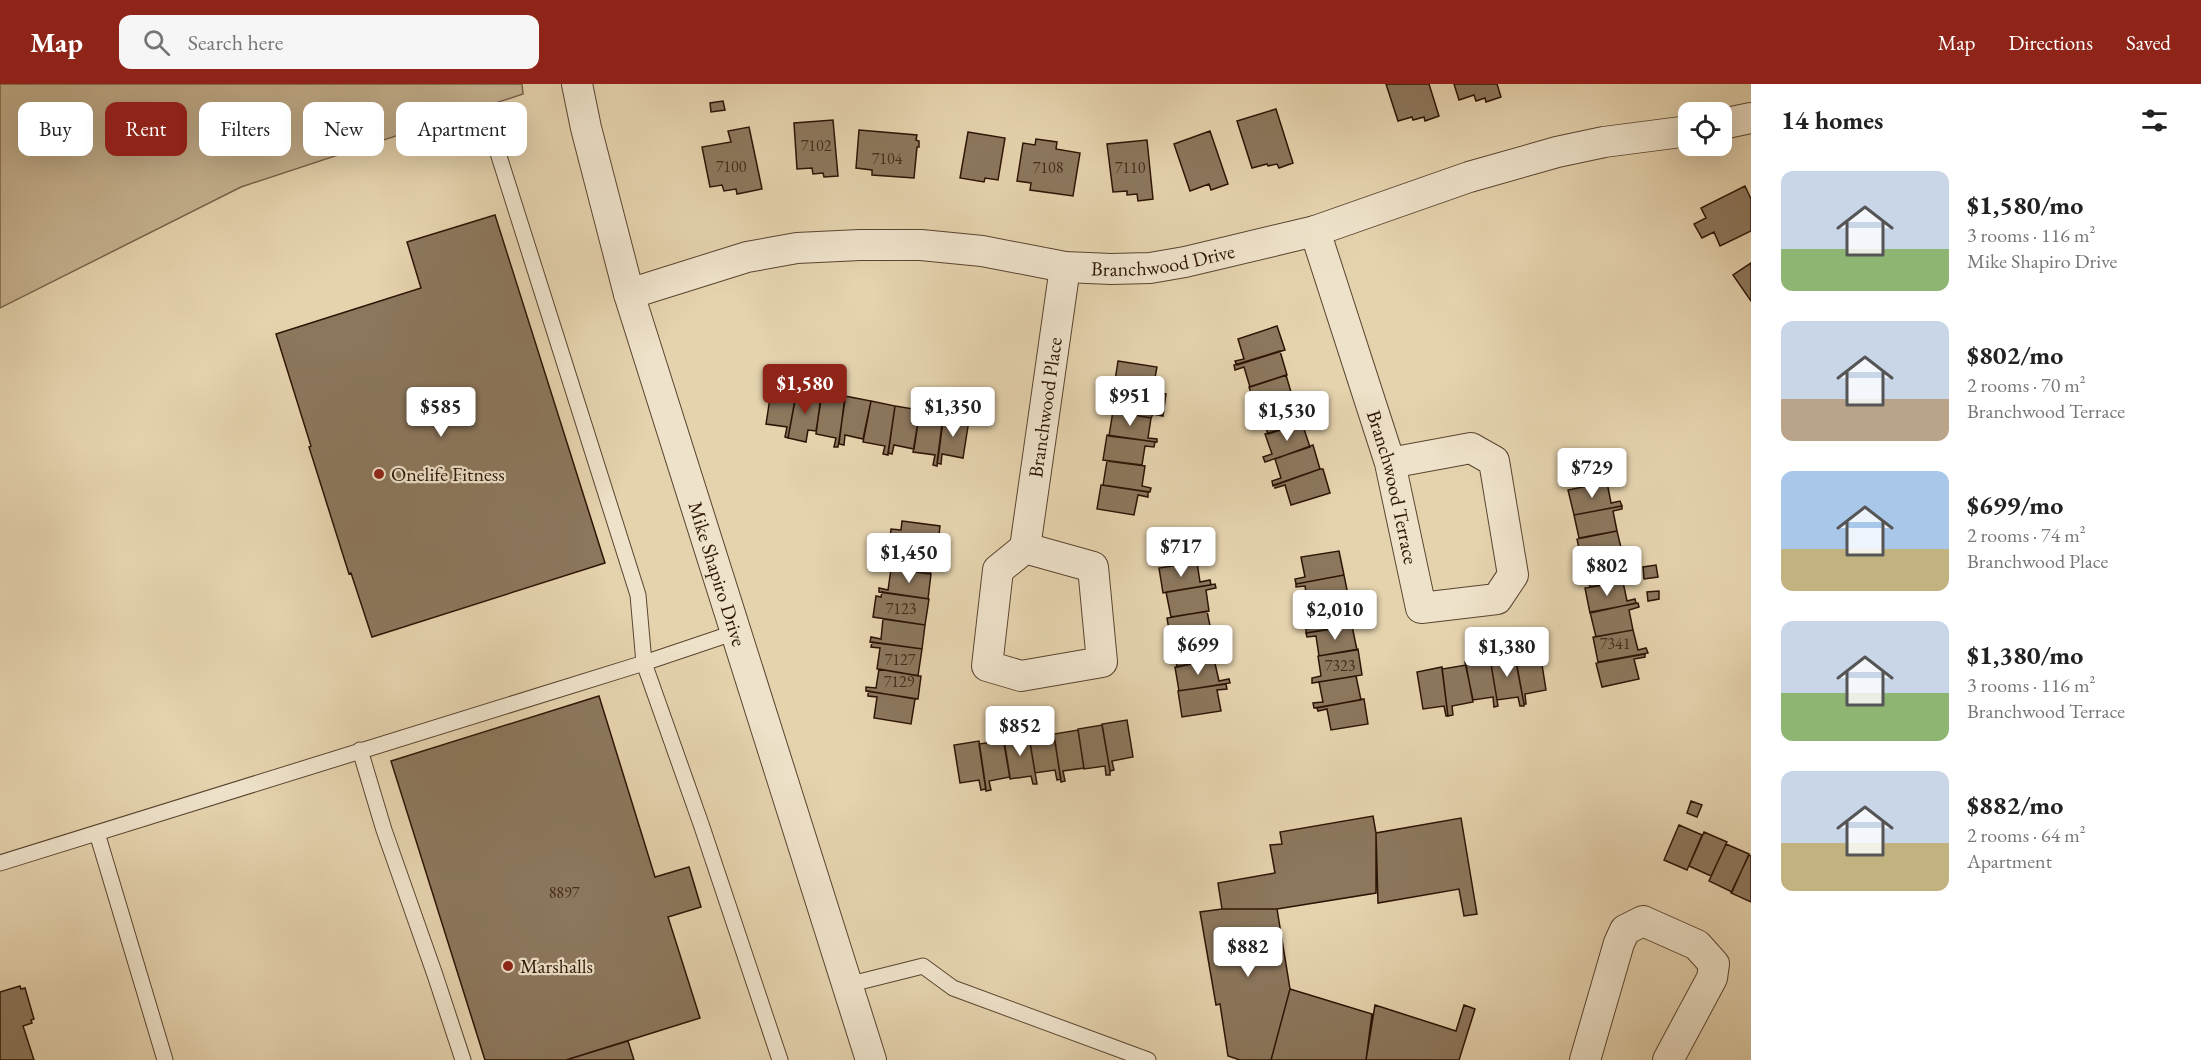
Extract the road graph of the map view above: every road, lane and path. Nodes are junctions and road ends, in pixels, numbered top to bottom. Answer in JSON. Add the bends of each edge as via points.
{"nodes":[{"id":1,"x":577,"y":84,"type":"edge"},
{"id":2,"x":1751,"y":118,"type":"edge"},
{"id":3,"x":1732,"y":122,"type":"edge"},
{"id":4,"x":1678,"y":132,"type":"edge"},
{"id":5,"x":499,"y":156,"type":"edge"},
{"id":6,"x":1315,"y":231,"type":"junction"},
{"id":7,"x":1065,"y":267,"type":"junction"},
{"id":8,"x":629,"y":294,"type":"junction"},
{"id":9,"x":1390,"y":464,"type":"junction"},
{"id":10,"x":1025,"y":548,"type":"junction"},
{"id":11,"x":736,"y":632,"type":"junction"},
{"id":12,"x":644,"y":663,"type":"junction"},
{"id":13,"x":360,"y":750,"type":"junction"},
{"id":14,"x":97,"y":833,"type":"junction"},
{"id":15,"x":0,"y":863,"type":"edge"},
{"id":16,"x":847,"y":985,"type":"junction"},
{"id":17,"x":165,"y":1060,"type":"edge"},
{"id":18,"x":463,"y":1060,"type":"edge"},
{"id":19,"x":780,"y":1060,"type":"edge"},
{"id":20,"x":871,"y":1060,"type":"edge"},
{"id":21,"x":1148,"y":1060,"type":"edge"},
{"id":22,"x":1586,"y":1060,"type":"edge"},
{"id":23,"x":1668,"y":1060,"type":"edge"}],
"edges":[{"from":1,"to":8,"type":"street","name":"Mike Shapiro Drive"},
{"from":2,"to":3,"type":"street"},
{"from":4,"to":6,"type":"street","name":"Branchwood Drive","via":[[1557,152],[1469,177]]},
{"from":5,"to":12,"type":"lane","via":[[638,595]]},
{"from":6,"to":7,"type":"street","name":"Branchwood Drive","via":[[1150,268]]},
{"from":6,"to":9,"type":"street","name":"Branchwood Terrace"},
{"from":7,"to":8,"type":"street","name":"Branchwood Drive","via":[[982,251],[921,245],[797,248],[747,257]]},
{"from":7,"to":10,"type":"street","name":"Branchwood Place"},
{"from":8,"to":11,"type":"street","name":"Mike Shapiro Drive"},
{"from":9,"to":9,"type":"street","name":"Branchwood Terrace","via":[[1421,608],[1497,599],[1514,575],[1494,461],[1471,448]]},
{"from":10,"to":10,"type":"street","via":[[998,570],[987,666],[1021,676],[1102,662],[1093,567]]},
{"from":11,"to":12,"type":"lane"},
{"from":11,"to":16,"type":"street","name":"Mike Shapiro Drive"},
{"from":12,"to":13,"type":"lane"},
{"from":12,"to":19,"type":"lane"},
{"from":13,"to":14,"type":"lane"},
{"from":13,"to":18,"type":"lane"},
{"from":14,"to":15,"type":"lane"},
{"from":14,"to":17,"type":"lane"},
{"from":16,"to":20,"type":"street","name":"Mike Shapiro Drive"},
{"from":16,"to":21,"type":"lane","via":[[923,966],[953,988]]},
{"from":22,"to":23,"type":"street","via":[[1619,943],[1626,930],[1642,921],[1697,945],[1714,964],[1712,978]]}]}
